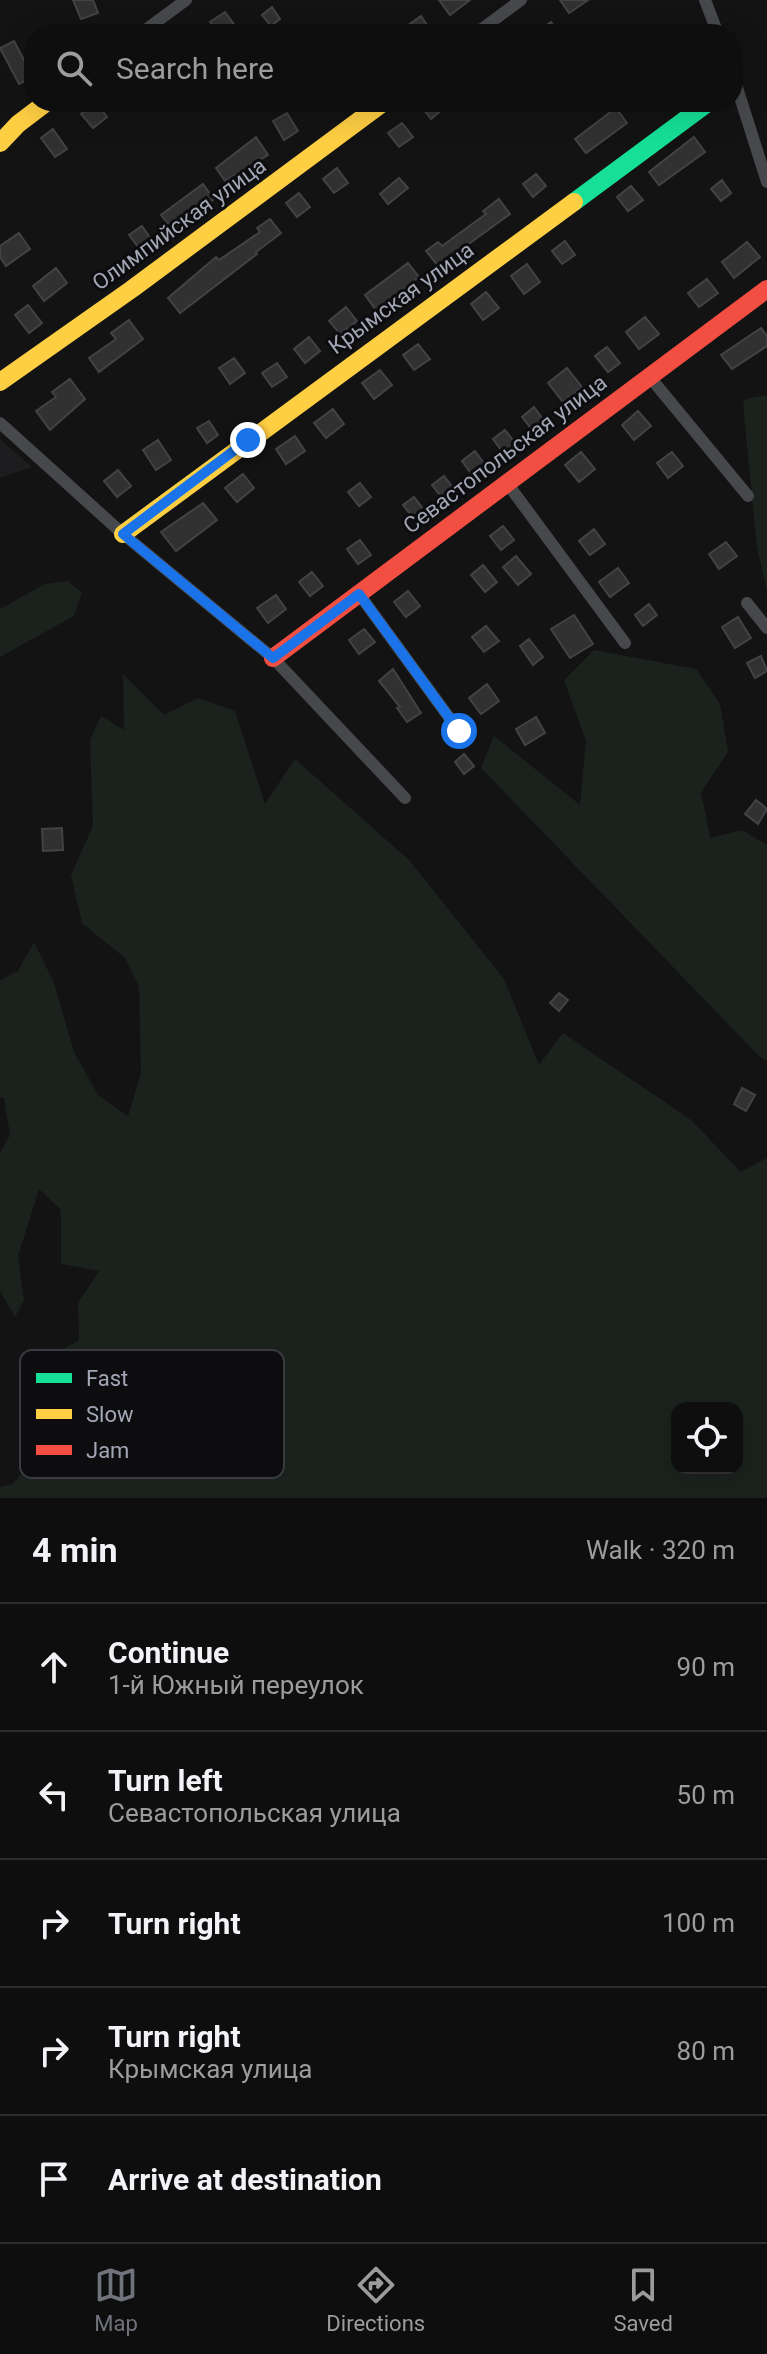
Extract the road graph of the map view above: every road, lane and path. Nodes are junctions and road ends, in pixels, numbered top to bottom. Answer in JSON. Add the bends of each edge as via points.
{"nodes":[{"id":1,"x":186,"y":0,"type":"edge"},
{"id":2,"x":521,"y":0,"type":"edge"},
{"id":3,"x":708,"y":1,"type":"edge"},
{"id":4,"x":154,"y":24,"type":"edge"},
{"id":5,"x":489,"y":24,"type":"edge"},
{"id":6,"x":715,"y":24,"type":"edge"},
{"id":7,"x":743,"y":108,"type":"edge"},
{"id":8,"x":34,"y":112,"type":"edge"},
{"id":9,"x":371,"y":112,"type":"edge"},
{"id":10,"x":695,"y":112,"type":"edge"},
{"id":11,"x":0,"y":143,"type":"edge"},
{"id":12,"x":767,"y":182,"type":"edge"},
{"id":13,"x":767,"y":289,"type":"edge"},
{"id":14,"x":649,"y":376,"type":"junction"},
{"id":15,"x":0,"y":382,"type":"edge"},
{"id":16,"x":0,"y":423,"type":"edge"},
{"id":17,"x":507,"y":483,"type":"junction"},
{"id":18,"x":748,"y":496,"type":"dead end"},
{"id":19,"x":123,"y":534,"type":"junction"},
{"id":20,"x":359,"y":594,"type":"junction"},
{"id":21,"x":747,"y":603,"type":"dead end"},
{"id":22,"x":767,"y":628,"type":"edge"},
{"id":23,"x":625,"y":643,"type":"dead end"},
{"id":24,"x":273,"y":658,"type":"junction"},
{"id":25,"x":459,"y":731,"type":"dead end"},
{"id":26,"x":405,"y":798,"type":"dead end"}],
"edges":[{"from":1,"to":4,"type":"street"},
{"from":2,"to":5,"type":"street"},
{"from":3,"to":6,"type":"street"},
{"from":7,"to":12,"type":"street"},
{"from":8,"to":11,"type":"street"},
{"from":9,"to":15,"type":"street","name":"Олимпийская улица"},
{"from":10,"to":19,"type":"street","name":"Крымская улица"},
{"from":13,"to":14,"type":"street","name":"Севастопольская улица"},
{"from":14,"to":17,"type":"street","name":"Севастопольская улица"},
{"from":14,"to":18,"type":"street"},
{"from":16,"to":19,"type":"street"},
{"from":17,"to":20,"type":"street","name":"Севастопольская улица"},
{"from":17,"to":23,"type":"street"},
{"from":19,"to":24,"type":"street"},
{"from":20,"to":24,"type":"street","name":"Севастопольская улица"},
{"from":20,"to":25,"type":"street"},
{"from":21,"to":22,"type":"street"},
{"from":24,"to":26,"type":"street"}]}
